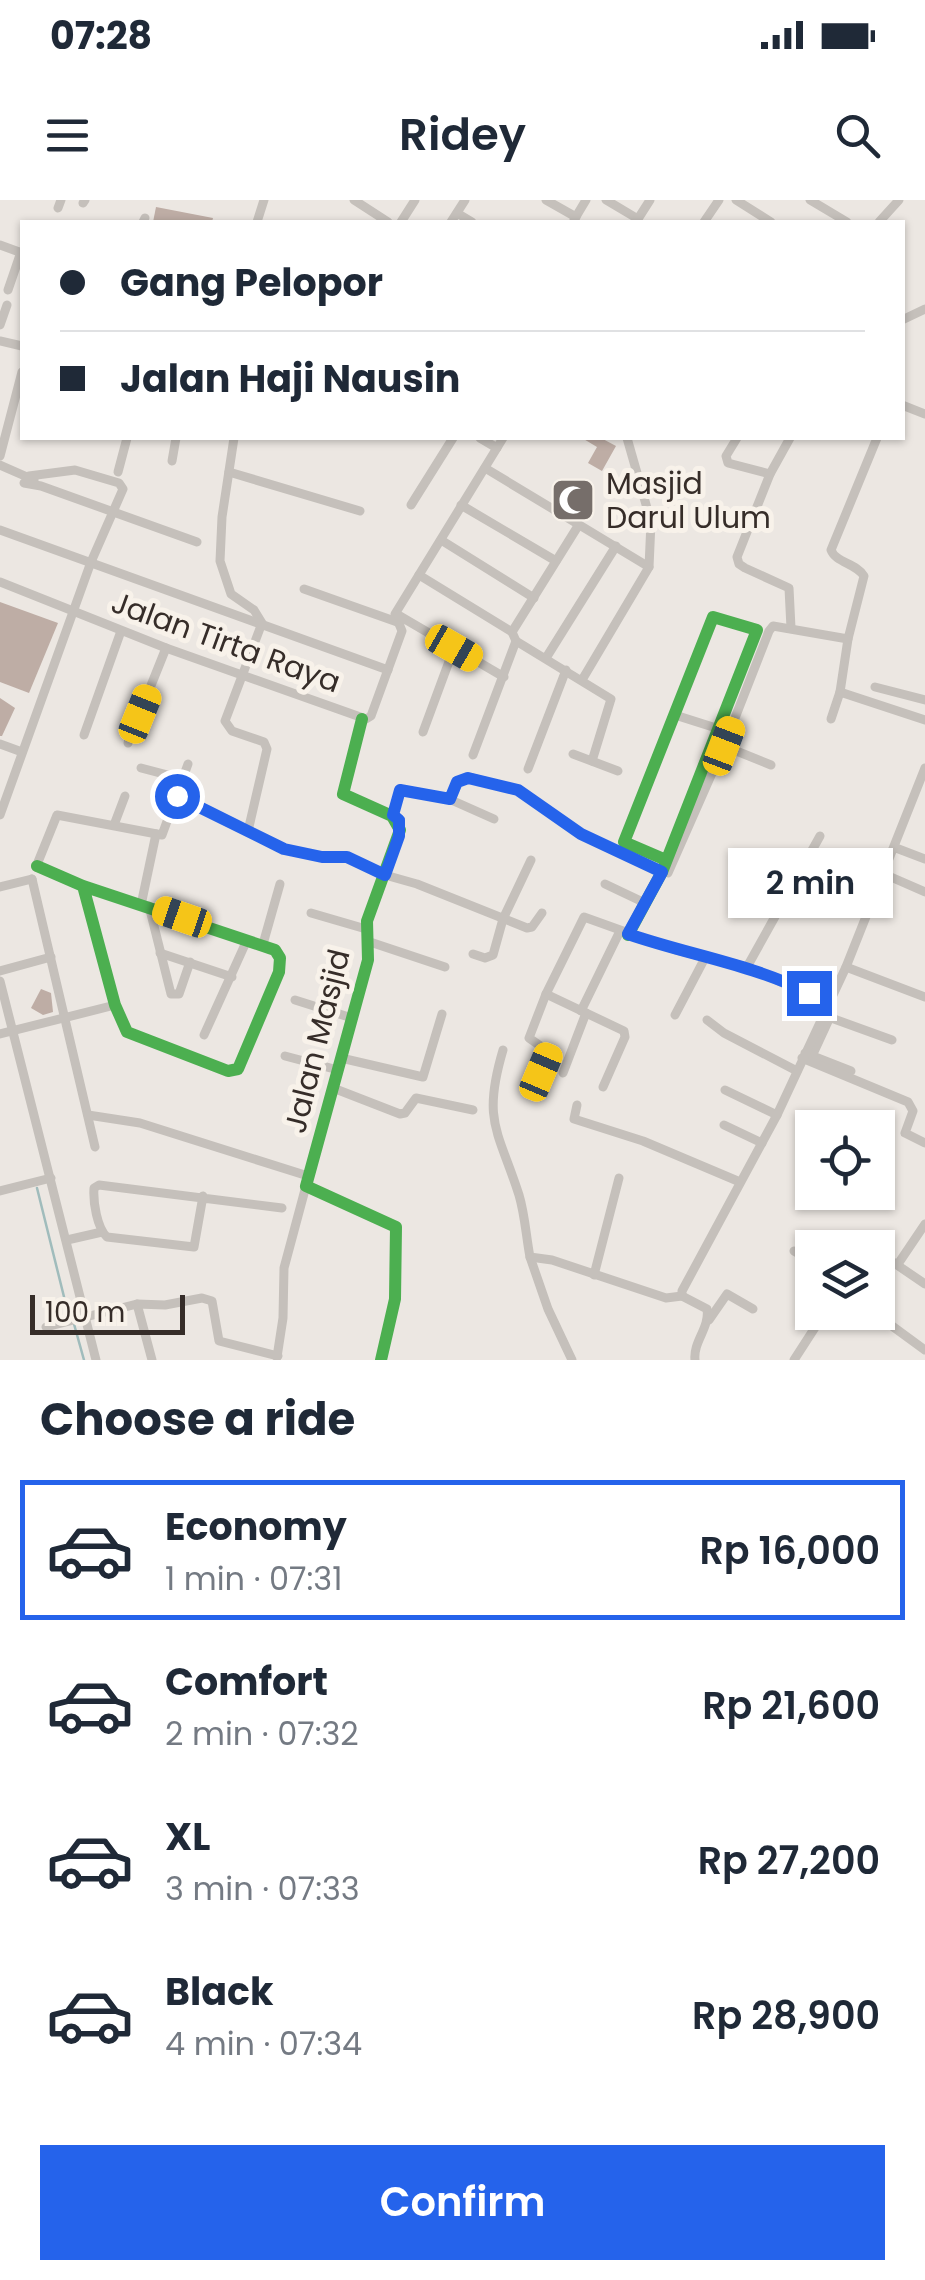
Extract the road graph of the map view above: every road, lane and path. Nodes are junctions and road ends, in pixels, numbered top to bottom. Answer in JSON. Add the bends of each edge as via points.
{"nodes":[{"id":1,"x":354,"y":200,"type":"edge"},
{"id":2,"x":465,"y":200,"type":"edge"},
{"id":3,"x":546,"y":200,"type":"edge"},
{"id":4,"x":586,"y":200,"type":"edge"},
{"id":5,"x":606,"y":200,"type":"edge"},
{"id":6,"x":736,"y":200,"type":"edge"},
{"id":7,"x":810,"y":200,"type":"edge"},
{"id":8,"x":899,"y":200,"type":"edge"},
{"id":9,"x":454,"y":218,"type":"edge"},
{"id":10,"x":385,"y":220,"type":"edge"},
{"id":11,"x":574,"y":220,"type":"edge"},
{"id":12,"x":636,"y":220,"type":"edge"},
{"id":13,"x":768,"y":220,"type":"edge"},
{"id":14,"x":844,"y":220,"type":"edge"},
{"id":15,"x":881,"y":220,"type":"edge"},
{"id":16,"x":20,"y":258,"type":"edge"},
{"id":17,"x":8,"y":290,"type":"dead end"},
{"id":18,"x":7,"y":305,"type":"dead end"},
{"id":19,"x":0,"y":325,"type":"edge"},
{"id":20,"x":20,"y":380,"type":"edge"},
{"id":21,"x":124,"y":440,"type":"edge"},
{"id":22,"x":176,"y":440,"type":"edge"},
{"id":23,"x":234,"y":440,"type":"edge"},
{"id":24,"x":452,"y":440,"type":"edge"},
{"id":25,"x":483,"y":440,"type":"edge"},
{"id":26,"x":503,"y":440,"type":"edge"},
{"id":27,"x":628,"y":440,"type":"edge"},
{"id":28,"x":736,"y":440,"type":"edge"},
{"id":29,"x":789,"y":440,"type":"edge"},
{"id":30,"x":876,"y":440,"type":"edge"},
{"id":31,"x":497,"y":448,"type":"junction"},
{"id":32,"x":0,"y":456,"type":"edge"},
{"id":33,"x":172,"y":461,"type":"dead end"},
{"id":34,"x":0,"y":465,"type":"edge"},
{"id":35,"x":485,"y":468,"type":"junction"},
{"id":36,"x":118,"y":472,"type":"dead end"},
{"id":37,"x":229,"y":472,"type":"junction"},
{"id":38,"x":770,"y":474,"type":"junction"},
{"id":39,"x":26,"y":480,"type":"junction"},
{"id":40,"x":411,"y":504,"type":"dead end"},
{"id":41,"x":461,"y":505,"type":"junction"},
{"id":42,"x":360,"y":511,"type":"dead end"},
{"id":43,"x":111,"y":512,"type":"junction"},
{"id":44,"x":578,"y":526,"type":"junction"},
{"id":45,"x":0,"y":530,"type":"edge"},
{"id":46,"x":440,"y":540,"type":"junction"},
{"id":47,"x":197,"y":542,"type":"dead end"},
{"id":48,"x":616,"y":546,"type":"junction"},
{"id":49,"x":556,"y":561,"type":"junction"},
{"id":50,"x":91,"y":562,"type":"junction"},
{"id":51,"x":649,"y":567,"type":"junction"},
{"id":52,"x":419,"y":575,"type":"junction"},
{"id":53,"x":0,"y":582,"type":"edge"},
{"id":54,"x":304,"y":589,"type":"dead end"},
{"id":55,"x":534,"y":598,"type":"junction"},
{"id":56,"x":73,"y":611,"type":"junction"},
{"id":57,"x":398,"y":619,"type":"junction"},
{"id":58,"x":262,"y":622,"type":"junction"},
{"id":59,"x":791,"y":628,"type":"junction"},
{"id":60,"x":122,"y":631,"type":"junction"},
{"id":61,"x":514,"y":637,"type":"junction"},
{"id":62,"x":848,"y":640,"type":"junction"},
{"id":63,"x":166,"y":648,"type":"junction"},
{"id":64,"x":454,"y":648,"type":"junction"},
{"id":65,"x":546,"y":658,"type":"junction"},
{"id":66,"x":388,"y":670,"type":"junction"},
{"id":67,"x":566,"y":670,"type":"junction"},
{"id":68,"x":244,"y":676,"type":"junction"},
{"id":69,"x":504,"y":677,"type":"junction"},
{"id":70,"x":582,"y":680,"type":"junction"},
{"id":71,"x":875,"y":687,"type":"dead end"},
{"id":72,"x":840,"y":692,"type":"junction"},
{"id":73,"x":925,"y":700,"type":"edge"},
{"id":74,"x":674,"y":715,"type":"junction"},
{"id":75,"x":362,"y":718,"type":"junction"},
{"id":76,"x":830,"y":720,"type":"dead end"},
{"id":77,"x":925,"y":720,"type":"edge"},
{"id":78,"x":716,"y":728,"type":"junction"},
{"id":79,"x":423,"y":732,"type":"dead end"},
{"id":80,"x":84,"y":735,"type":"dead end"},
{"id":81,"x":128,"y":743,"type":"dead end"},
{"id":82,"x":0,"y":744,"type":"edge"},
{"id":83,"x":724,"y":746,"type":"junction"},
{"id":84,"x":22,"y":752,"type":"junction"},
{"id":85,"x":573,"y":754,"type":"dead end"},
{"id":86,"x":474,"y":755,"type":"dead end"},
{"id":87,"x":592,"y":760,"type":"junction"},
{"id":88,"x":188,"y":764,"type":"dead end"},
{"id":89,"x":771,"y":764,"type":"dead end"},
{"id":90,"x":141,"y":768,"type":"dead end"},
{"id":91,"x":925,"y":768,"type":"edge"},
{"id":92,"x":528,"y":769,"type":"dead end"},
{"id":93,"x":618,"y":771,"type":"dead end"},
{"id":94,"x":183,"y":779,"type":"junction"},
{"id":95,"x":125,"y":796,"type":"dead end"},
{"id":96,"x":177,"y":796,"type":"junction"},
{"id":97,"x":450,"y":799,"type":"junction"},
{"id":98,"x":393,"y":815,"type":"junction"},
{"id":99,"x":0,"y":816,"type":"edge"},
{"id":100,"x":494,"y":819,"type":"dead end"},
{"id":101,"x":114,"y":825,"type":"junction"},
{"id":102,"x":248,"y":830,"type":"junction"},
{"id":103,"x":156,"y":834,"type":"junction"},
{"id":104,"x":820,"y":836,"type":"dead end"},
{"id":105,"x":896,"y":848,"type":"junction"},
{"id":106,"x":925,"y":859,"type":"edge"},
{"id":107,"x":531,"y":860,"type":"dead end"},
{"id":108,"x":806,"y":863,"type":"junction"},
{"id":109,"x":664,"y":866,"type":"junction"},
{"id":110,"x":34,"y":872,"type":"junction"},
{"id":111,"x":884,"y":874,"type":"junction"},
{"id":112,"x":385,"y":875,"type":"junction"},
{"id":113,"x":280,"y":884,"type":"dead end"},
{"id":114,"x":605,"y":884,"type":"dead end"},
{"id":115,"x":82,"y":886,"type":"junction"},
{"id":116,"x":0,"y":887,"type":"edge"},
{"id":117,"x":925,"y":892,"type":"edge"},
{"id":118,"x":875,"y":897,"type":"junction"},
{"id":119,"x":645,"y":903,"type":"junction"},
{"id":120,"x":145,"y":905,"type":"junction"},
{"id":121,"x":311,"y":913,"type":"dead end"},
{"id":122,"x":542,"y":913,"type":"dead end"},
{"id":123,"x":503,"y":919,"type":"junction"},
{"id":124,"x":624,"y":933,"type":"junction"},
{"id":125,"x":367,"y":935,"type":"junction"},
{"id":126,"x":247,"y":940,"type":"junction"},
{"id":127,"x":263,"y":944,"type":"junction"},
{"id":128,"x":160,"y":953,"type":"junction"},
{"id":129,"x":473,"y":954,"type":"dead end"},
{"id":130,"x":706,"y":956,"type":"junction"},
{"id":131,"x":51,"y":957,"type":"junction"},
{"id":132,"x":190,"y":962,"type":"junction"},
{"id":133,"x":748,"y":967,"type":"junction"},
{"id":134,"x":846,"y":967,"type":"junction"},
{"id":135,"x":446,"y":968,"type":"dead end"},
{"id":136,"x":0,"y":970,"type":"edge"},
{"id":137,"x":232,"y":977,"type":"junction"},
{"id":138,"x":0,"y":981,"type":"edge"},
{"id":139,"x":546,"y":994,"type":"junction"},
{"id":140,"x":925,"y":997,"type":"edge"},
{"id":141,"x":295,"y":1000,"type":"dead end"},
{"id":142,"x":828,"y":1003,"type":"junction"},
{"id":143,"x":115,"y":1004,"type":"junction"},
{"id":144,"x":583,"y":1012,"type":"junction"},
{"id":145,"x":442,"y":1014,"type":"dead end"},
{"id":146,"x":675,"y":1015,"type":"dead end"},
{"id":147,"x":826,"y":1016,"type":"junction"},
{"id":148,"x":67,"y":1017,"type":"junction"},
{"id":149,"x":352,"y":1018,"type":"junction"},
{"id":150,"x":707,"y":1020,"type":"dead end"},
{"id":151,"x":13,"y":1030,"type":"junction"},
{"id":152,"x":0,"y":1034,"type":"edge"},
{"id":153,"x":204,"y":1034,"type":"dead end"},
{"id":154,"x":892,"y":1040,"type":"dead end"},
{"id":155,"x":502,"y":1050,"type":"dead end"},
{"id":156,"x":284,"y":1056,"type":"dead end"},
{"id":157,"x":806,"y":1056,"type":"junction"},
{"id":158,"x":340,"y":1064,"type":"junction"},
{"id":159,"x":850,"y":1071,"type":"dead end"},
{"id":160,"x":797,"y":1072,"type":"junction"},
{"id":161,"x":563,"y":1073,"type":"dead end"},
{"id":162,"x":604,"y":1087,"type":"dead end"},
{"id":163,"x":333,"y":1088,"type":"junction"},
{"id":164,"x":725,"y":1090,"type":"dead end"},
{"id":165,"x":534,"y":1091,"type":"dead end"},
{"id":166,"x":577,"y":1105,"type":"dead end"},
{"id":167,"x":473,"y":1110,"type":"dead end"},
{"id":168,"x":777,"y":1114,"type":"junction"},
{"id":169,"x":88,"y":1115,"type":"junction"},
{"id":170,"x":724,"y":1125,"type":"dead end"},
{"id":171,"x":762,"y":1143,"type":"junction"},
{"id":172,"x":925,"y":1143,"type":"edge"},
{"id":173,"x":95,"y":1147,"type":"dead end"},
{"id":174,"x":619,"y":1178,"type":"dead end"},
{"id":175,"x":42,"y":1180,"type":"junction"},
{"id":176,"x":307,"y":1181,"type":"junction"},
{"id":177,"x":740,"y":1182,"type":"junction"},
{"id":178,"x":0,"y":1191,"type":"edge"},
{"id":179,"x":203,"y":1196,"type":"junction"},
{"id":180,"x":282,"y":1208,"type":"dead end"},
{"id":181,"x":925,"y":1224,"type":"edge"},
{"id":182,"x":102,"y":1232,"type":"junction"},
{"id":183,"x":67,"y":1240,"type":"junction"},
{"id":184,"x":530,"y":1257,"type":"junction"},
{"id":185,"x":895,"y":1262,"type":"edge"},
{"id":186,"x":898,"y":1264,"type":"junction"},
{"id":187,"x":594,"y":1274,"type":"junction"},
{"id":188,"x":925,"y":1284,"type":"edge"},
{"id":189,"x":682,"y":1296,"type":"junction"},
{"id":190,"x":137,"y":1304,"type":"junction"},
{"id":191,"x":752,"y":1309,"type":"dead end"},
{"id":192,"x":77,"y":1318,"type":"junction"},
{"id":193,"x":709,"y":1320,"type":"junction"},
{"id":194,"x":46,"y":1327,"type":"dead end"},
{"id":195,"x":895,"y":1328,"type":"edge"},
{"id":196,"x":813,"y":1330,"type":"edge"},
{"id":197,"x":925,"y":1350,"type":"edge"},
{"id":198,"x":277,"y":1358,"type":"edge"},
{"id":199,"x":96,"y":1360,"type":"edge"},
{"id":200,"x":152,"y":1360,"type":"edge"},
{"id":201,"x":380,"y":1360,"type":"edge"},
{"id":202,"x":572,"y":1360,"type":"edge"},
{"id":203,"x":695,"y":1360,"type":"edge"},
{"id":204,"x":794,"y":1360,"type":"edge"}],
"edges":[{"from":1,"to":10,"type":"street"},
{"from":2,"to":9,"type":"street"},
{"from":3,"to":11,"type":"street"},
{"from":4,"to":11,"type":"street"},
{"from":5,"to":12,"type":"street"},
{"from":6,"to":13,"type":"street"},
{"from":7,"to":14,"type":"street"},
{"from":8,"to":15,"type":"street"},
{"from":16,"to":17,"type":"street"},
{"from":18,"to":19,"type":"street"},
{"from":20,"to":32,"type":"street"},
{"from":21,"to":36,"type":"street"},
{"from":22,"to":33,"type":"street"},
{"from":23,"to":37,"type":"street"},
{"from":24,"to":40,"type":"street"},
{"from":25,"to":31,"type":"street"},
{"from":26,"to":31,"type":"street"},
{"from":27,"to":51,"type":"street","via":[[651,522]]},
{"from":28,"to":38,"type":"street","via":[[728,463]]},
{"from":29,"to":38,"type":"street"},
{"from":30,"to":62,"type":"street","via":[[831,550],[864,576]]},
{"from":31,"to":35,"type":"street"},
{"from":34,"to":39,"type":"street"},
{"from":35,"to":41,"type":"street"},
{"from":35,"to":44,"type":"street"},
{"from":37,"to":42,"type":"street"},
{"from":37,"to":58,"type":"street","via":[[220,561],[231,594]]},
{"from":38,"to":59,"type":"street","via":[[739,564],[789,588]]},
{"from":39,"to":43,"type":"street"},
{"from":39,"to":43,"type":"street","via":[[75,470],[118,484],[123,488]]},
{"from":41,"to":46,"type":"street"},
{"from":41,"to":49,"type":"street"},
{"from":43,"to":47,"type":"street"},
{"from":43,"to":50,"type":"street"},
{"from":44,"to":48,"type":"street"},
{"from":44,"to":49,"type":"street"},
{"from":45,"to":50,"type":"street"},
{"from":46,"to":52,"type":"street"},
{"from":46,"to":55,"type":"street"},
{"from":48,"to":51,"type":"street"},
{"from":48,"to":65,"type":"street"},
{"from":49,"to":55,"type":"street"},
{"from":50,"to":56,"type":"street"},
{"from":50,"to":58,"type":"street"},
{"from":51,"to":70,"type":"street"},
{"from":52,"to":57,"type":"street"},
{"from":52,"to":61,"type":"street"},
{"from":53,"to":56,"type":"street","name":"Jalan Tirta Raya"},
{"from":54,"to":57,"type":"street"},
{"from":55,"to":61,"type":"street"},
{"from":56,"to":60,"type":"street","name":"Jalan Tirta Raya"},
{"from":56,"to":84,"type":"street"},
{"from":57,"to":64,"type":"street"},
{"from":57,"to":66,"type":"street","via":[[402,632]]},
{"from":58,"to":66,"type":"street"},
{"from":58,"to":68,"type":"street"},
{"from":59,"to":62,"type":"street"},
{"from":59,"to":83,"type":"street","via":[[768,631]]},
{"from":60,"to":63,"type":"street","name":"Jalan Tirta Raya"},
{"from":60,"to":80,"type":"street"},
{"from":61,"to":65,"type":"street"},
{"from":61,"to":69,"type":"street"},
{"from":62,"to":72,"type":"street"},
{"from":63,"to":68,"type":"street","name":"Jalan Tirta Raya"},
{"from":63,"to":81,"type":"street"},
{"from":64,"to":69,"type":"street"},
{"from":64,"to":79,"type":"street"},
{"from":65,"to":67,"type":"street"},
{"from":66,"to":75,"type":"street","via":[[371,716]]},
{"from":67,"to":70,"type":"street"},
{"from":67,"to":92,"type":"street"},
{"from":68,"to":75,"type":"street","name":"Jalan Tirta Raya"},
{"from":68,"to":102,"type":"street","via":[[226,722],[267,749]]},
{"from":69,"to":86,"type":"street"},
{"from":70,"to":87,"type":"street","via":[[611,699]]},
{"from":71,"to":73,"type":"street"},
{"from":72,"to":76,"type":"street"},
{"from":72,"to":77,"type":"street"},
{"from":74,"to":78,"type":"street"},
{"from":74,"to":78,"type":"street","via":[[714,617],[758,630]]},
{"from":74,"to":109,"type":"street","via":[[624,842]]},
{"from":75,"to":98,"type":"street","via":[[343,794]]},
{"from":78,"to":109,"type":"street"},
{"from":82,"to":84,"type":"street"},
{"from":83,"to":89,"type":"street"},
{"from":83,"to":109,"type":"street","via":[[670,871]]},
{"from":84,"to":99,"type":"street"},
{"from":85,"to":87,"type":"street"},
{"from":87,"to":93,"type":"street"},
{"from":88,"to":94,"type":"street"},
{"from":90,"to":94,"type":"street"},
{"from":91,"to":105,"type":"street"},
{"from":94,"to":96,"type":"street"},
{"from":95,"to":101,"type":"street"},
{"from":96,"to":102,"type":"street"},
{"from":96,"to":103,"type":"street","via":[[166,832]]},
{"from":97,"to":98,"type":"street","via":[[403,788]]},
{"from":97,"to":100,"type":"street"},
{"from":97,"to":109,"type":"street","via":[[457,782],[468,778],[518,790],[581,834]]},
{"from":98,"to":112,"type":"street","name":"Jalan Masjid","via":[[400,830]]},
{"from":101,"to":103,"type":"street"},
{"from":101,"to":110,"type":"street","via":[[62,814]]},
{"from":102,"to":112,"type":"street","via":[[284,849],[347,857]]},
{"from":103,"to":120,"type":"street"},
{"from":104,"to":108,"type":"street"},
{"from":105,"to":106,"type":"street"},
{"from":105,"to":111,"type":"street"},
{"from":107,"to":123,"type":"street"},
{"from":108,"to":118,"type":"street"},
{"from":108,"to":133,"type":"street"},
{"from":109,"to":119,"type":"street"},
{"from":110,"to":115,"type":"street"},
{"from":110,"to":116,"type":"street"},
{"from":110,"to":131,"type":"street"},
{"from":111,"to":117,"type":"street"},
{"from":111,"to":118,"type":"street"},
{"from":112,"to":123,"type":"street"},
{"from":112,"to":125,"type":"street","name":"Jalan Masjid"},
{"from":113,"to":127,"type":"street"},
{"from":114,"to":119,"type":"street"},
{"from":115,"to":120,"type":"street"},
{"from":115,"to":143,"type":"street"},
{"from":118,"to":134,"type":"street"},
{"from":119,"to":124,"type":"street"},
{"from":120,"to":126,"type":"street"},
{"from":120,"to":128,"type":"street"},
{"from":121,"to":125,"type":"street"},
{"from":122,"to":123,"type":"street","via":[[529,928]]},
{"from":123,"to":129,"type":"street","via":[[493,955]]},
{"from":124,"to":130,"type":"street"},
{"from":124,"to":139,"type":"street","via":[[581,918]]},
{"from":124,"to":144,"type":"street"},
{"from":125,"to":135,"type":"street"},
{"from":125,"to":149,"type":"street","name":"Jalan Masjid","via":[[369,955]]},
{"from":126,"to":127,"type":"street"},
{"from":126,"to":137,"type":"street"},
{"from":127,"to":143,"type":"street","via":[[278,952],[280,968],[238,1069],[228,1071],[127,1032]]},
{"from":128,"to":132,"type":"street"},
{"from":128,"to":132,"type":"street","via":[[171,994],[182,990]]},
{"from":130,"to":133,"type":"street"},
{"from":130,"to":146,"type":"street"},
{"from":131,"to":136,"type":"street"},
{"from":131,"to":148,"type":"street"},
{"from":132,"to":137,"type":"street"},
{"from":133,"to":142,"type":"street"},
{"from":134,"to":140,"type":"street"},
{"from":134,"to":142,"type":"street"},
{"from":137,"to":153,"type":"street"},
{"from":138,"to":151,"type":"street"},
{"from":139,"to":144,"type":"street"},
{"from":139,"to":165,"type":"street","via":[[529,1038],[550,1052]]},
{"from":141,"to":149,"type":"street"},
{"from":142,"to":147,"type":"street"},
{"from":143,"to":148,"type":"street"},
{"from":144,"to":161,"type":"street"},
{"from":144,"to":162,"type":"street","via":[[625,1034]]},
{"from":145,"to":158,"type":"street","via":[[423,1077]]},
{"from":147,"to":154,"type":"street"},
{"from":147,"to":157,"type":"street"},
{"from":148,"to":151,"type":"street"},
{"from":148,"to":169,"type":"street"},
{"from":149,"to":158,"type":"street","name":"Jalan Masjid"},
{"from":150,"to":160,"type":"street"},
{"from":151,"to":152,"type":"street"},
{"from":151,"to":175,"type":"street"},
{"from":155,"to":184,"type":"street","via":[[491,1110],[519,1195]]},
{"from":156,"to":158,"type":"street"},
{"from":157,"to":159,"type":"street"},
{"from":157,"to":160,"type":"street"},
{"from":157,"to":172,"type":"street","via":[[908,1102],[914,1111],[904,1133]]},
{"from":158,"to":163,"type":"street","name":"Jalan Masjid"},
{"from":160,"to":168,"type":"street"},
{"from":163,"to":167,"type":"street","via":[[400,1114],[416,1098]]},
{"from":163,"to":176,"type":"street","name":"Jalan Masjid"},
{"from":164,"to":168,"type":"street"},
{"from":166,"to":177,"type":"street","via":[[574,1119]]},
{"from":168,"to":171,"type":"street"},
{"from":169,"to":173,"type":"street"},
{"from":169,"to":176,"type":"street","via":[[140,1123]]},
{"from":170,"to":171,"type":"street"},
{"from":171,"to":177,"type":"street"},
{"from":174,"to":187,"type":"street"},
{"from":175,"to":178,"type":"street"},
{"from":175,"to":183,"type":"street"},
{"from":176,"to":198,"type":"street","via":[[284,1268]]},
{"from":176,"to":201,"type":"street","via":[[396,1228],[395,1299]]},
{"from":177,"to":189,"type":"street"},
{"from":179,"to":180,"type":"street"},
{"from":179,"to":182,"type":"street","via":[[194,1247]]},
{"from":179,"to":182,"type":"street","via":[[98,1185],[93,1195]]},
{"from":181,"to":186,"type":"street"},
{"from":182,"to":183,"type":"street"},
{"from":183,"to":192,"type":"street"},
{"from":184,"to":187,"type":"street"},
{"from":184,"to":202,"type":"street"},
{"from":185,"to":186,"type":"street"},
{"from":186,"to":188,"type":"street"},
{"from":187,"to":189,"type":"street","via":[[666,1298]]},
{"from":189,"to":193,"type":"street","via":[[707,1308]]},
{"from":190,"to":192,"type":"street"},
{"from":190,"to":198,"type":"street","via":[[210,1298],[220,1341]]},
{"from":190,"to":200,"type":"street"},
{"from":191,"to":193,"type":"street","via":[[727,1294]]},
{"from":192,"to":194,"type":"street"},
{"from":192,"to":199,"type":"street"},
{"from":193,"to":203,"type":"street"},
{"from":195,"to":197,"type":"street"},
{"from":196,"to":204,"type":"street"}]}
